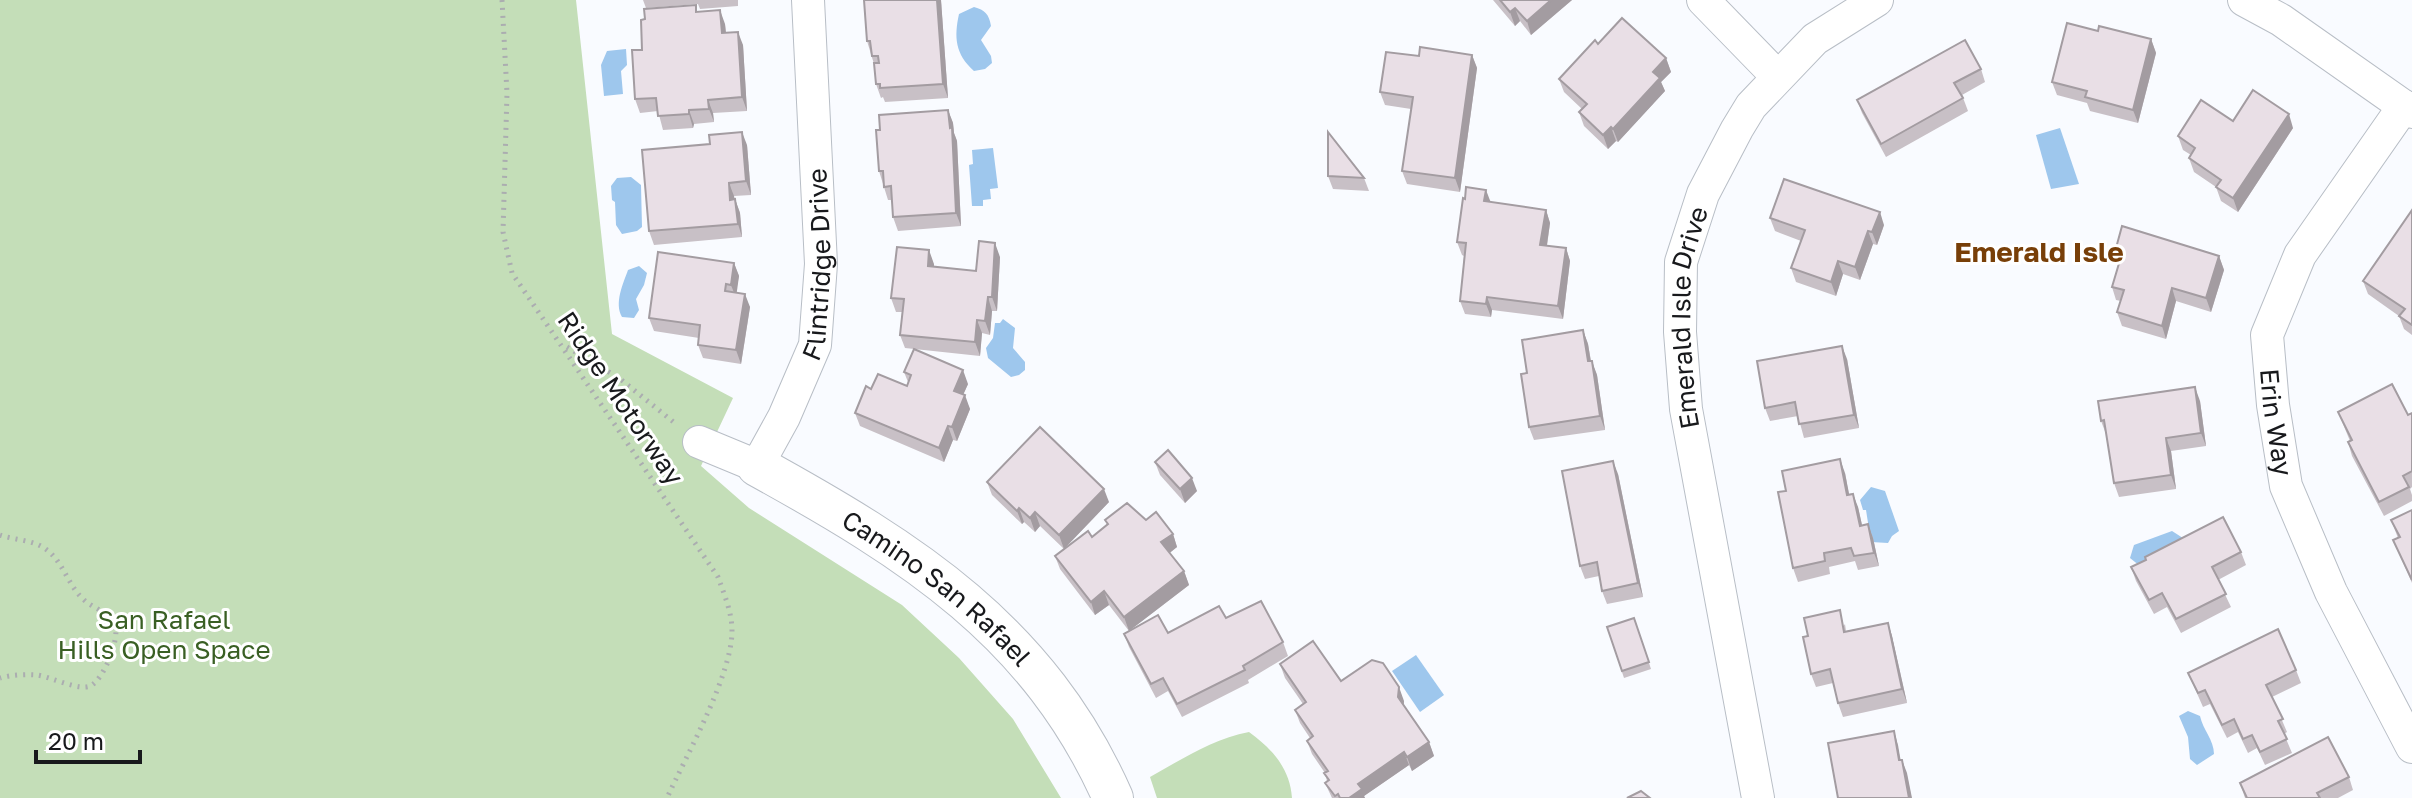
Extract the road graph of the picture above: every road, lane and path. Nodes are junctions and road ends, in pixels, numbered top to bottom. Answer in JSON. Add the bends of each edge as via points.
{"nodes":[{"id":1,"x":502,"y":0,"type":"edge"},
{"id":2,"x":808,"y":0,"type":"edge"},
{"id":3,"x":1703,"y":0,"type":"edge"},
{"id":4,"x":1877,"y":0,"type":"edge"},
{"id":5,"x":2244,"y":0,"type":"edge"},
{"id":6,"x":1777,"y":76,"type":"junction"},
{"id":7,"x":2408,"y":109,"type":"edge"},
{"id":8,"x":562,"y":344,"type":"junction"},
{"id":9,"x":699,"y":442,"type":"joint"},
{"id":10,"x":757,"y":466,"type":"junction"},
{"id":11,"x":0,"y":535,"type":"edge"},
{"id":12,"x":0,"y":678,"type":"edge"},
{"id":13,"x":2412,"y":747,"type":"edge"},
{"id":14,"x":667,"y":798,"type":"edge"},
{"id":15,"x":1113,"y":798,"type":"edge"},
{"id":16,"x":1758,"y":798,"type":"edge"}],
"edges":[{"from":1,"to":8,"type":"path","name":"Ridge Motorway","via":[[507,93],[503,232],[512,273]]},
{"from":2,"to":10,"type":"street","name":"Flintridge Drive","via":[[821,264],[815,345]]},
{"from":3,"to":6,"type":"street"},
{"from":4,"to":6,"type":"street","name":"Emerald Isle Drive","via":[[1815,39]]},
{"from":5,"to":7,"type":"street"},
{"from":6,"to":16,"type":"street","name":"Emerald Isle Drive","via":[[1751,106],[1703,194],[1681,262],[1686,409]]},
{"from":7,"to":13,"type":"street","name":"Erin Way","via":[[2300,255],[2267,335],[2286,486],[2331,592]]},
{"from":8,"to":9,"type":"path","via":[[619,378]]},
{"from":8,"to":14,"type":"path","name":"Ridge Motorway","via":[[718,577],[728,605],[732,630],[722,678]]},
{"from":9,"to":10,"type":"street","name":"Camino San Rafael"},
{"from":10,"to":15,"type":"street","name":"Camino San Rafael","via":[[911,558],[1002,634],[1044,681],[1081,735]]},
{"from":11,"to":12,"type":"path","via":[[49,551],[81,598],[108,615],[116,627],[100,678],[92,686],[81,688],[37,675]]}]}
